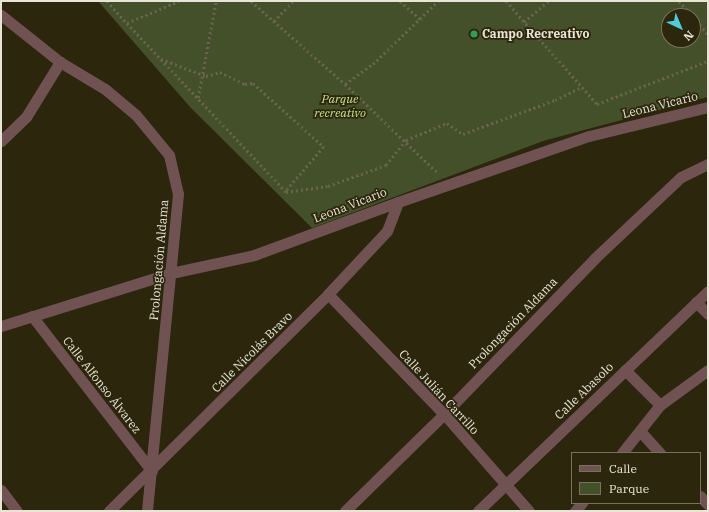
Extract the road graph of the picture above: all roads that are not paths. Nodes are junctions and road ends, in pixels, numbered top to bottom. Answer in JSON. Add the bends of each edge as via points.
{"nodes":[{"id":1,"x":1,"y":15,"type":"edge"},
{"id":2,"x":60,"y":62,"type":"junction"},
{"id":3,"x":708,"y":107,"type":"edge"},
{"id":4,"x":1,"y":141,"type":"edge"},
{"id":5,"x":708,"y":164,"type":"edge"},
{"id":6,"x":398,"y":202,"type":"junction"},
{"id":7,"x":171,"y":273,"type":"junction"},
{"id":8,"x":708,"y":291,"type":"edge"},
{"id":9,"x":328,"y":294,"type":"junction"},
{"id":10,"x":696,"y":302,"type":"junction"},
{"id":11,"x":708,"y":314,"type":"edge"},
{"id":12,"x":32,"y":316,"type":"junction"},
{"id":13,"x":1,"y":326,"type":"edge"},
{"id":14,"x":625,"y":370,"type":"junction"},
{"id":15,"x":708,"y":370,"type":"edge"},
{"id":16,"x":660,"y":405,"type":"junction"},
{"id":17,"x":444,"y":414,"type":"junction"},
{"id":18,"x":640,"y":431,"type":"junction"},
{"id":19,"x":623,"y":452,"type":"edge"},
{"id":20,"x":659,"y":452,"type":"edge"},
{"id":21,"x":152,"y":471,"type":"junction"},
{"id":22,"x":504,"y":485,"type":"junction"},
{"id":23,"x":1,"y":490,"type":"edge"},
{"id":24,"x":701,"y":497,"type":"edge"},
{"id":25,"x":708,"y":505,"type":"edge"},
{"id":26,"x":17,"y":511,"type":"edge"},
{"id":27,"x":109,"y":511,"type":"edge"},
{"id":28,"x":147,"y":511,"type":"edge"},
{"id":29,"x":345,"y":511,"type":"edge"},
{"id":30,"x":478,"y":511,"type":"edge"},
{"id":31,"x":529,"y":511,"type":"edge"}],
"edges":[{"from":1,"to":2,"type":"street","name":"Prolongación Aldama"},
{"from":2,"to":4,"type":"street","via":[[26,117]]},
{"from":2,"to":7,"type":"street","name":"Prolongación Aldama","via":[[105,89],[136,115],[169,155],[178,194]]},
{"from":3,"to":6,"type":"street","name":"Leona Vicario","via":[[589,136]]},
{"from":5,"to":17,"type":"street","name":"Prolongación Aldama","via":[[681,177],[595,258]]},
{"from":6,"to":7,"type":"street","name":"Leona Vicario","via":[[254,255]]},
{"from":6,"to":9,"type":"street","name":"Calle Nicolás Bravo","via":[[387,231]]},
{"from":7,"to":12,"type":"street","name":"Leona Vicario"},
{"from":7,"to":21,"type":"street","name":"Prolongación Aldama"},
{"from":8,"to":10,"type":"street","name":"Calle Abasolo"},
{"from":9,"to":17,"type":"street","name":"Calle Julián Carrillo"},
{"from":9,"to":21,"type":"street","name":"Calle Nicolás Bravo"},
{"from":10,"to":11,"type":"street"},
{"from":10,"to":14,"type":"street","name":"Calle Abasolo"},
{"from":12,"to":13,"type":"street","name":"Leona Vicario"},
{"from":12,"to":21,"type":"street","name":"Calle Alfonso Álvarez"},
{"from":14,"to":16,"type":"street"},
{"from":14,"to":22,"type":"street","name":"Calle Abasolo"},
{"from":15,"to":16,"type":"street"},
{"from":16,"to":18,"type":"street"},
{"from":17,"to":22,"type":"street","name":"Calle Julián Carrillo"},
{"from":17,"to":29,"type":"street","name":"Prolongación Aldama"},
{"from":18,"to":19,"type":"street"},
{"from":18,"to":20,"type":"street"},
{"from":21,"to":27,"type":"street","name":"Calle Nicolás Bravo"},
{"from":21,"to":28,"type":"street","name":"Prolongación Aldama"},
{"from":22,"to":30,"type":"street","name":"Calle Abasolo"},
{"from":22,"to":31,"type":"street","name":"Calle Julián Carrillo"},
{"from":23,"to":26,"type":"street"},
{"from":24,"to":25,"type":"street"}]}
